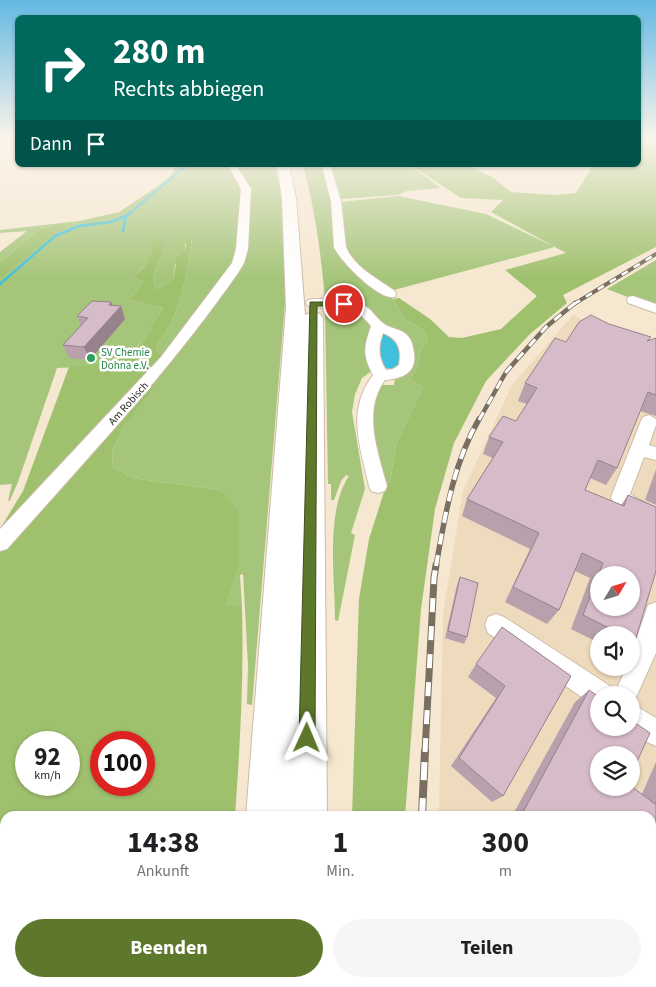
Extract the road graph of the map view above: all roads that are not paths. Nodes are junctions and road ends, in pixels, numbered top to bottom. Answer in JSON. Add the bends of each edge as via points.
{"nodes":[{"id":1,"x":244,"y":186,"type":"edge"},
{"id":2,"x":287,"y":186,"type":"edge"},
{"id":3,"x":301,"y":186,"type":"edge"},
{"id":4,"x":332,"y":186,"type":"edge"},
{"id":5,"x":390,"y":294,"type":"dead end"},
{"id":6,"x":633,"y":300,"type":"dead end"},
{"id":7,"x":313,"y":304,"type":"junction"},
{"id":8,"x":656,"y":309,"type":"edge"},
{"id":9,"x":378,"y":326,"type":"junction"},
{"id":10,"x":380,"y":375,"type":"junction"},
{"id":11,"x":649,"y":421,"type":"dead end"},
{"id":12,"x":639,"y":448,"type":"junction"},
{"id":13,"x":656,"y":454,"type":"edge"},
{"id":14,"x":378,"y":486,"type":"dead end"},
{"id":15,"x":656,"y":519,"type":"edge"},
{"id":16,"x":0,"y":543,"type":"edge"},
{"id":17,"x":656,"y":612,"type":"edge"},
{"id":18,"x":496,"y":625,"type":"dead end"},
{"id":19,"x":630,"y":686,"type":"edge"},
{"id":20,"x":590,"y":688,"type":"edge"},
{"id":21,"x":640,"y":722,"type":"edge"},
{"id":22,"x":656,"y":733,"type":"edge"},
{"id":23,"x":267,"y":811,"type":"edge"},
{"id":24,"x":306,"y":811,"type":"edge"}],
"edges":[{"from":1,"to":16,"type":"street","name":"Am Robisch","via":[[242,249],[232,273],[132,400]]},
{"from":2,"to":23,"type":"highway","via":[[296,309]]},
{"from":3,"to":7,"type":"highway","via":[[310,247]]},
{"from":4,"to":5,"type":"street","via":[[343,254],[354,267]]},
{"from":6,"to":8,"type":"street"},
{"from":7,"to":9,"type":"lane","via":[[360,307]]},
{"from":7,"to":24,"type":"highway"},
{"from":9,"to":10,"type":"lane","via":[[370,351]]},
{"from":9,"to":10,"type":"street","via":[[402,337],[409,362],[402,371]]},
{"from":10,"to":14,"type":"lane","via":[[372,383],[364,410]]},
{"from":11,"to":12,"type":"street"},
{"from":12,"to":13,"type":"street"},
{"from":12,"to":15,"type":"street","via":[[620,497]]},
{"from":17,"to":19,"type":"street","via":[[645,651]]},
{"from":18,"to":20,"type":"lane"},
{"from":21,"to":22,"type":"street"}]}
